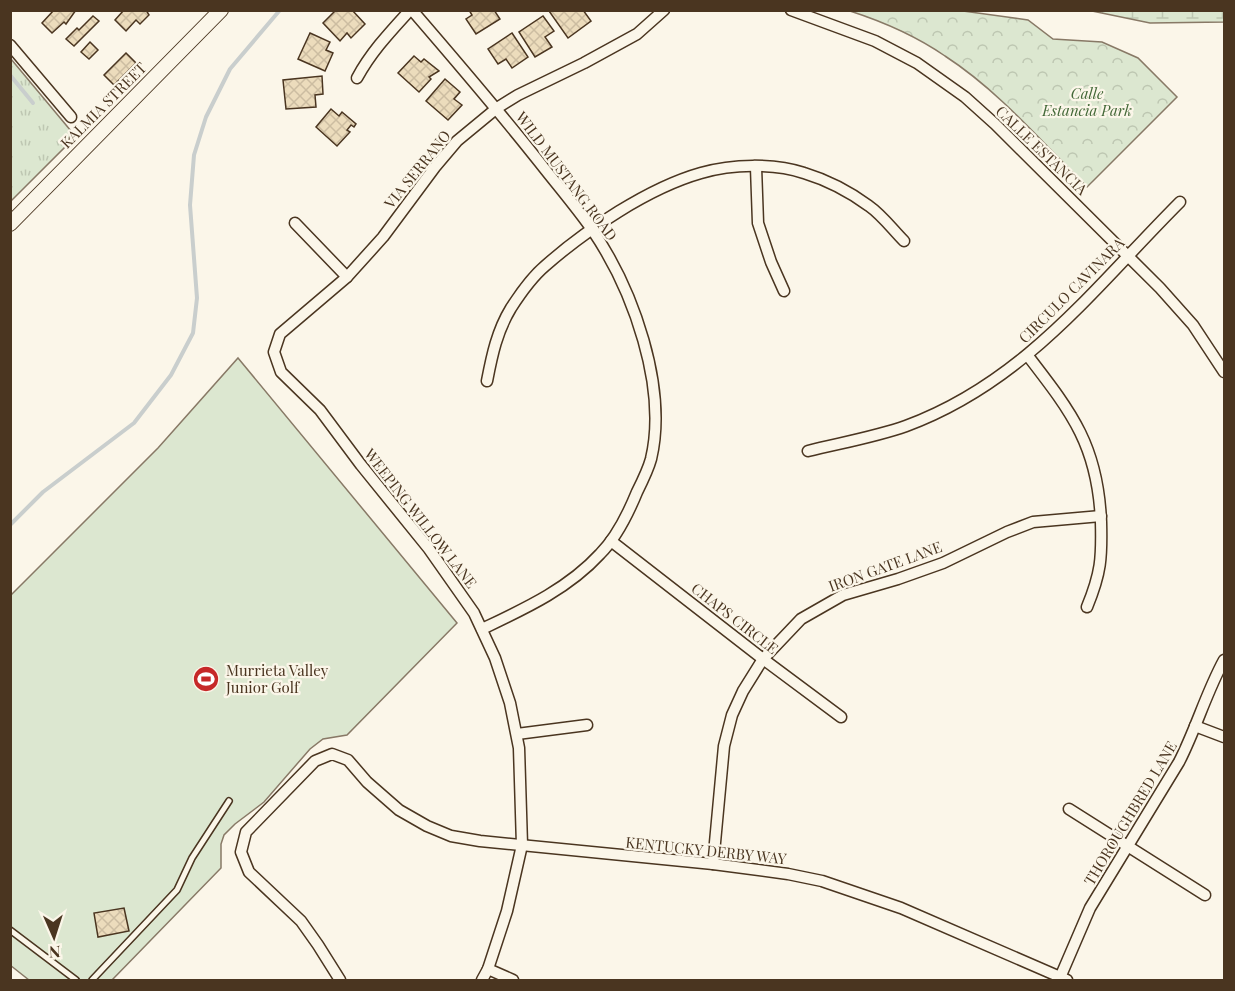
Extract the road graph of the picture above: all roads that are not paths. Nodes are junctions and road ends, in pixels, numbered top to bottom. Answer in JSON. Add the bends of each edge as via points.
{"nodes":[{"id":1,"x":221,"y":10,"type":"edge"},
{"id":2,"x":411,"y":10,"type":"edge"},
{"id":3,"x":664,"y":10,"type":"edge"},
{"id":4,"x":791,"y":10,"type":"edge"},
{"id":5,"x":10,"y":45,"type":"edge"},
{"id":6,"x":357,"y":78,"type":"dead end"},
{"id":7,"x":497,"y":108,"type":"junction"},
{"id":8,"x":71,"y":117,"type":"dead end"},
{"id":9,"x":756,"y":167,"type":"junction"},
{"id":10,"x":1180,"y":202,"type":"dead end"},
{"id":11,"x":295,"y":223,"type":"dead end"},
{"id":12,"x":10,"y":224,"type":"edge"},
{"id":13,"x":592,"y":230,"type":"junction"},
{"id":14,"x":904,"y":241,"type":"dead end"},
{"id":15,"x":1127,"y":255,"type":"junction"},
{"id":16,"x":347,"y":276,"type":"junction"},
{"id":17,"x":784,"y":291,"type":"dead end"},
{"id":18,"x":1028,"y":356,"type":"junction"},
{"id":19,"x":1223,"y":367,"type":"edge"},
{"id":20,"x":281,"y":372,"type":"joint"},
{"id":21,"x":487,"y":381,"type":"dead end"},
{"id":22,"x":808,"y":451,"type":"dead end"},
{"id":23,"x":1101,"y":516,"type":"junction"},
{"id":24,"x":611,"y":541,"type":"junction"},
{"id":25,"x":1087,"y":607,"type":"dead end"},
{"id":26,"x":482,"y":629,"type":"junction"},
{"id":27,"x":763,"y":659,"type":"junction"},
{"id":28,"x":1224,"y":660,"type":"edge"},
{"id":29,"x":841,"y":717,"type":"dead end"},
{"id":30,"x":587,"y":725,"type":"dead end"},
{"id":31,"x":1195,"y":726,"type":"junction"},
{"id":32,"x":517,"y":734,"type":"junction"},
{"id":33,"x":1224,"y":737,"type":"edge"},
{"id":34,"x":229,"y":801,"type":"dead end"},
{"id":35,"x":1069,"y":809,"type":"dead end"},
{"id":36,"x":522,"y":845,"type":"junction"},
{"id":37,"x":1129,"y":846,"type":"junction"},
{"id":38,"x":713,"y":864,"type":"junction"},
{"id":39,"x":1205,"y":895,"type":"dead end"},
{"id":40,"x":10,"y":930,"type":"edge"},
{"id":41,"x":488,"y":969,"type":"junction"},
{"id":42,"x":1062,"y":979,"type":"edge"},
{"id":43,"x":76,"y":981,"type":"edge"},
{"id":44,"x":92,"y":981,"type":"edge"},
{"id":45,"x":340,"y":981,"type":"edge"},
{"id":46,"x":482,"y":981,"type":"edge"},
{"id":47,"x":513,"y":981,"type":"edge"}],
"edges":[{"from":1,"to":12,"type":"street","name":"KALMIA STREET"},
{"from":2,"to":6,"type":"street","via":[[380,42]]},
{"from":2,"to":7,"type":"street","name":"WILD MUSTANG ROAD"},
{"from":3,"to":7,"type":"street","name":"VIA SERRANO","via":[[637,34]]},
{"from":4,"to":15,"type":"street","name":"CALLE ESTANCIA","via":[[875,41],[941,78],[995,124]]},
{"from":5,"to":8,"type":"street"},
{"from":7,"to":13,"type":"street","name":"WILD MUSTANG ROAD"},
{"from":7,"to":16,"type":"street","name":"VIA SERRANO","via":[[457,141],[383,237]]},
{"from":9,"to":13,"type":"street","via":[[702,172],[668,185]]},
{"from":9,"to":14,"type":"street","via":[[804,173],[835,185],[870,207]]},
{"from":9,"to":17,"type":"street","via":[[758,223]]},
{"from":10,"to":15,"type":"street","name":"CIRCULO CAVINARA"},
{"from":11,"to":16,"type":"street"},
{"from":13,"to":21,"type":"street","via":[[544,267],[522,292],[502,325]]},
{"from":13,"to":24,"type":"street","name":"WILD MUSTANG ROAD","via":[[630,302],[646,350],[652,386],[651,458],[630,511]]},
{"from":15,"to":18,"type":"street","name":"CIRCULO CAVINARA"},
{"from":15,"to":19,"type":"street","name":"CALLE ESTANCIA","via":[[1193,324]]},
{"from":16,"to":20,"type":"street","name":"VIA SERRANO","via":[[280,334],[274,352]]},
{"from":18,"to":22,"type":"street","name":"CIRCULO CAVINARA","via":[[981,389],[905,427]]},
{"from":18,"to":23,"type":"street","via":[[1056,392],[1089,450]]},
{"from":20,"to":26,"type":"street","name":"WEEPING WILLOW LANE","via":[[320,410],[429,549]]},
{"from":23,"to":25,"type":"street","via":[[1099,579]]},
{"from":23,"to":27,"type":"street","name":"IRON GATE LANE","via":[[1033,522],[934,566],[843,595],[801,619]]},
{"from":24,"to":26,"type":"street","name":"WILD MUSTANG ROAD","via":[[564,585]]},
{"from":24,"to":27,"type":"street","name":"CHAPS CIRCLE"},
{"from":26,"to":32,"type":"street","name":"WEEPING WILLOW LANE","via":[[495,658]]},
{"from":27,"to":29,"type":"street","name":"CHAPS CIRCLE"},
{"from":27,"to":38,"type":"street","name":"IRON GATE LANE","via":[[732,715],[724,746]]},
{"from":28,"to":31,"type":"street","name":"THOROUGHBRED LANE"},
{"from":30,"to":32,"type":"street"},
{"from":31,"to":33,"type":"street"},
{"from":31,"to":37,"type":"street","name":"THOROUGHBRED LANE","via":[[1179,762]]},
{"from":32,"to":36,"type":"street","name":"WEEPING WILLOW LANE"},
{"from":34,"to":44,"type":"lane","via":[[192,858],[177,890]]},
{"from":35,"to":37,"type":"street"},
{"from":36,"to":38,"type":"street","name":"KENTUCKY DERBY WAY"},
{"from":36,"to":41,"type":"street","name":"WEEPING WILLOW LANE","via":[[515,882]]},
{"from":36,"to":45,"type":"street","name":"KENTUCKY DERBY WAY","via":[[480,842],[426,826],[399,810],[348,760],[332,754],[315,761],[246,832],[242,852],[249,872],[301,921]]},
{"from":37,"to":39,"type":"street"},
{"from":37,"to":42,"type":"street","name":"THOROUGHBRED LANE","via":[[1090,908]]},
{"from":38,"to":42,"type":"street","name":"KENTUCKY DERBY WAY","via":[[822,881],[901,908]]},
{"from":40,"to":43,"type":"lane"},
{"from":41,"to":46,"type":"street","name":"WEEPING WILLOW LANE"},
{"from":41,"to":47,"type":"street"}]}
